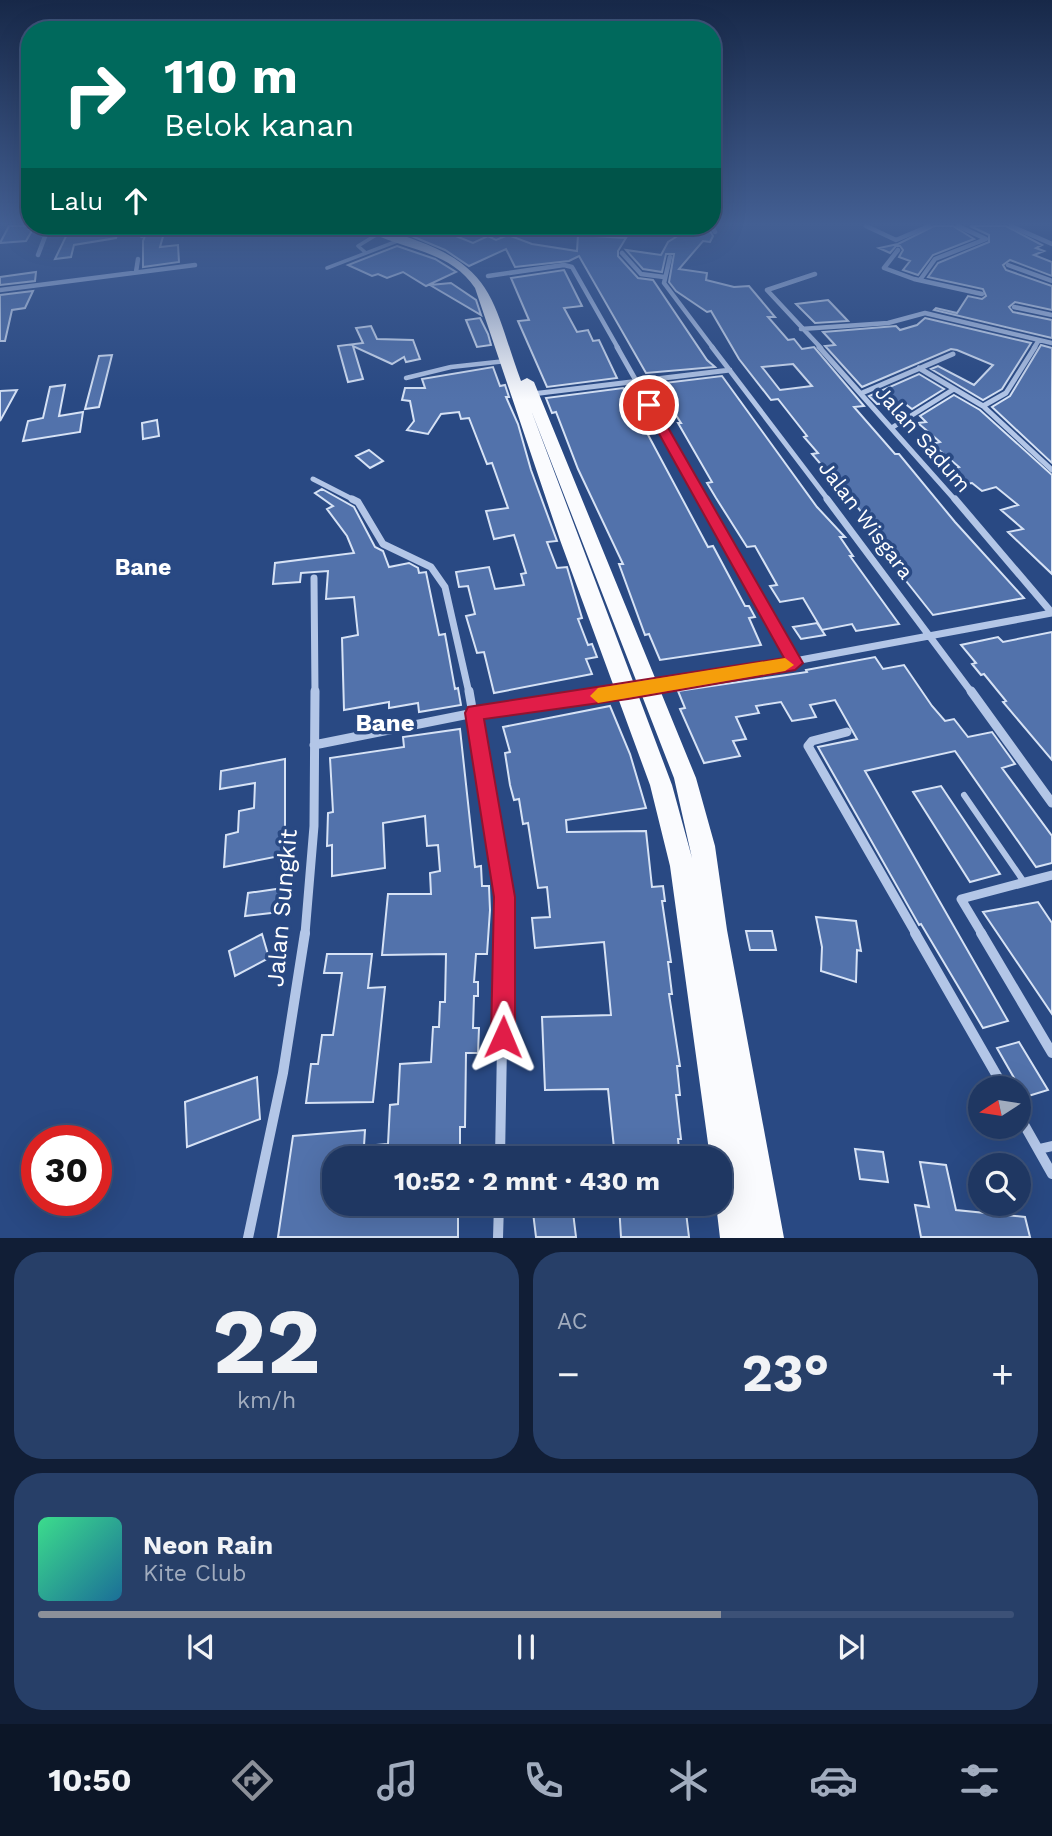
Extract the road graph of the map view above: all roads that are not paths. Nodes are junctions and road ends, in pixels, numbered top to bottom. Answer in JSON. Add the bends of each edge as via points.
{"nodes":[{"id":1,"x":47,"y":284,"type":"edge"},
{"id":2,"x":478,"y":284,"type":"edge"},
{"id":3,"x":491,"y":284,"type":"edge"},
{"id":4,"x":581,"y":284,"type":"edge"},
{"id":5,"x":665,"y":284,"type":"edge"},
{"id":6,"x":784,"y":284,"type":"edge"},
{"id":7,"x":937,"y":284,"type":"edge"},
{"id":8,"x":1050,"y":284,"type":"edge"},
{"id":9,"x":1043,"y":286,"type":"dead end"},
{"id":10,"x":0,"y":290,"type":"edge"},
{"id":11,"x":982,"y":294,"type":"dead end"},
{"id":12,"x":1014,"y":307,"type":"dead end"},
{"id":13,"x":1052,"y":315,"type":"edge"},
{"id":14,"x":801,"y":329,"type":"junction"},
{"id":15,"x":1039,"y":340,"type":"junction"},
{"id":16,"x":1052,"y":343,"type":"edge"},
{"id":17,"x":953,"y":354,"type":"dead end"},
{"id":18,"x":506,"y":361,"type":"junction"},
{"id":19,"x":919,"y":368,"type":"junction"},
{"id":20,"x":730,"y":370,"type":"junction"},
{"id":21,"x":406,"y":378,"type":"dead end"},
{"id":22,"x":636,"y":381,"type":"junction"},
{"id":23,"x":954,"y":389,"type":"junction"},
{"id":24,"x":862,"y":393,"type":"junction"},
{"id":25,"x":532,"y":394,"type":"junction"},
{"id":26,"x":983,"y":405,"type":"junction"},
{"id":27,"x":893,"y":427,"type":"junction"},
{"id":28,"x":1052,"y":470,"type":"edge"},
{"id":29,"x":313,"y":479,"type":"dead end"},
{"id":30,"x":314,"y":578,"type":"dead end"},
{"id":31,"x":1052,"y":612,"type":"edge"},
{"id":32,"x":931,"y":636,"type":"junction"},
{"id":33,"x":795,"y":663,"type":"junction"},
{"id":34,"x":650,"y":688,"type":"junction"},
{"id":35,"x":628,"y":692,"type":"junction"},
{"id":36,"x":474,"y":713,"type":"junction"},
{"id":37,"x":847,"y":732,"type":"dead end"},
{"id":38,"x":314,"y":746,"type":"junction"},
{"id":39,"x":964,"y":795,"type":"dead end"},
{"id":40,"x":1052,"y":803,"type":"edge"},
{"id":41,"x":1052,"y":875,"type":"edge"},
{"id":42,"x":1024,"y":882,"type":"junction"},
{"id":43,"x":1052,"y":1053,"type":"edge"},
{"id":44,"x":997,"y":1076,"type":"edge"},
{"id":45,"x":1031,"y":1136,"type":"edge"},
{"id":46,"x":500,"y":1146,"type":"edge"},
{"id":47,"x":1052,"y":1146,"type":"edge"},
{"id":48,"x":1039,"y":1149,"type":"junction"},
{"id":49,"x":1052,"y":1174,"type":"edge"},
{"id":50,"x":499,"y":1216,"type":"edge"},
{"id":51,"x":248,"y":1237,"type":"edge"},
{"id":52,"x":498,"y":1237,"type":"edge"},
{"id":53,"x":737,"y":1237,"type":"edge"},
{"id":54,"x":768,"y":1237,"type":"edge"}],
"edges":[{"from":1,"to":10,"type":"street"},
{"from":2,"to":18,"type":"highway"},
{"from":3,"to":25,"type":"highway"},
{"from":4,"to":22,"type":"street"},
{"from":5,"to":20,"type":"street","name":"Jalan Wisgara"},
{"from":6,"to":14,"type":"street","name":"Jalan Sadum","via":[[767,289]]},
{"from":7,"to":11,"type":"street"},
{"from":8,"to":9,"type":"street"},
{"from":12,"to":13,"type":"street"},
{"from":14,"to":15,"type":"street","via":[[888,323],[924,313]]},
{"from":14,"to":24,"type":"street","name":"Jalan Sadum"},
{"from":15,"to":16,"type":"street"},
{"from":15,"to":26,"type":"street","via":[[1006,393]]},
{"from":17,"to":19,"type":"street"},
{"from":18,"to":21,"type":"lane"},
{"from":18,"to":35,"type":"highway"},
{"from":19,"to":23,"type":"street"},
{"from":19,"to":24,"type":"street"},
{"from":20,"to":22,"type":"street"},
{"from":20,"to":32,"type":"street","name":"Jalan Wisgara"},
{"from":22,"to":25,"type":"street"},
{"from":22,"to":33,"type":"street"},
{"from":23,"to":26,"type":"street"},
{"from":23,"to":27,"type":"street"},
{"from":24,"to":27,"type":"street","name":"Jalan Sadum"},
{"from":25,"to":34,"type":"highway"},
{"from":26,"to":28,"type":"street"},
{"from":27,"to":31,"type":"street","name":"Jalan Sadum"},
{"from":29,"to":36,"type":"street","via":[[358,502],[383,544],[440,576]]},
{"from":30,"to":38,"type":"street","name":"Jalan Sungkit"},
{"from":31,"to":32,"type":"street"},
{"from":32,"to":33,"type":"street"},
{"from":32,"to":40,"type":"street","name":"Jalan Wisgara"},
{"from":33,"to":34,"type":"street"},
{"from":34,"to":35,"type":"street"},
{"from":34,"to":54,"type":"highway","via":[[685,778],[703,846]]},
{"from":35,"to":36,"type":"street"},
{"from":35,"to":53,"type":"highway","via":[[661,785],[682,866]]},
{"from":36,"to":38,"type":"street"},
{"from":36,"to":46,"type":"street","via":[[505,897]]},
{"from":37,"to":44,"type":"street","via":[[808,746]]},
{"from":38,"to":51,"type":"street","name":"Jalan Sungkit","via":[[307,913],[286,1064]]},
{"from":39,"to":42,"type":"lane"},
{"from":41,"to":42,"type":"street"},
{"from":42,"to":43,"type":"street","via":[[961,899]]},
{"from":45,"to":48,"type":"street"},
{"from":47,"to":48,"type":"street"},
{"from":48,"to":49,"type":"street"},
{"from":50,"to":52,"type":"street"}]}
